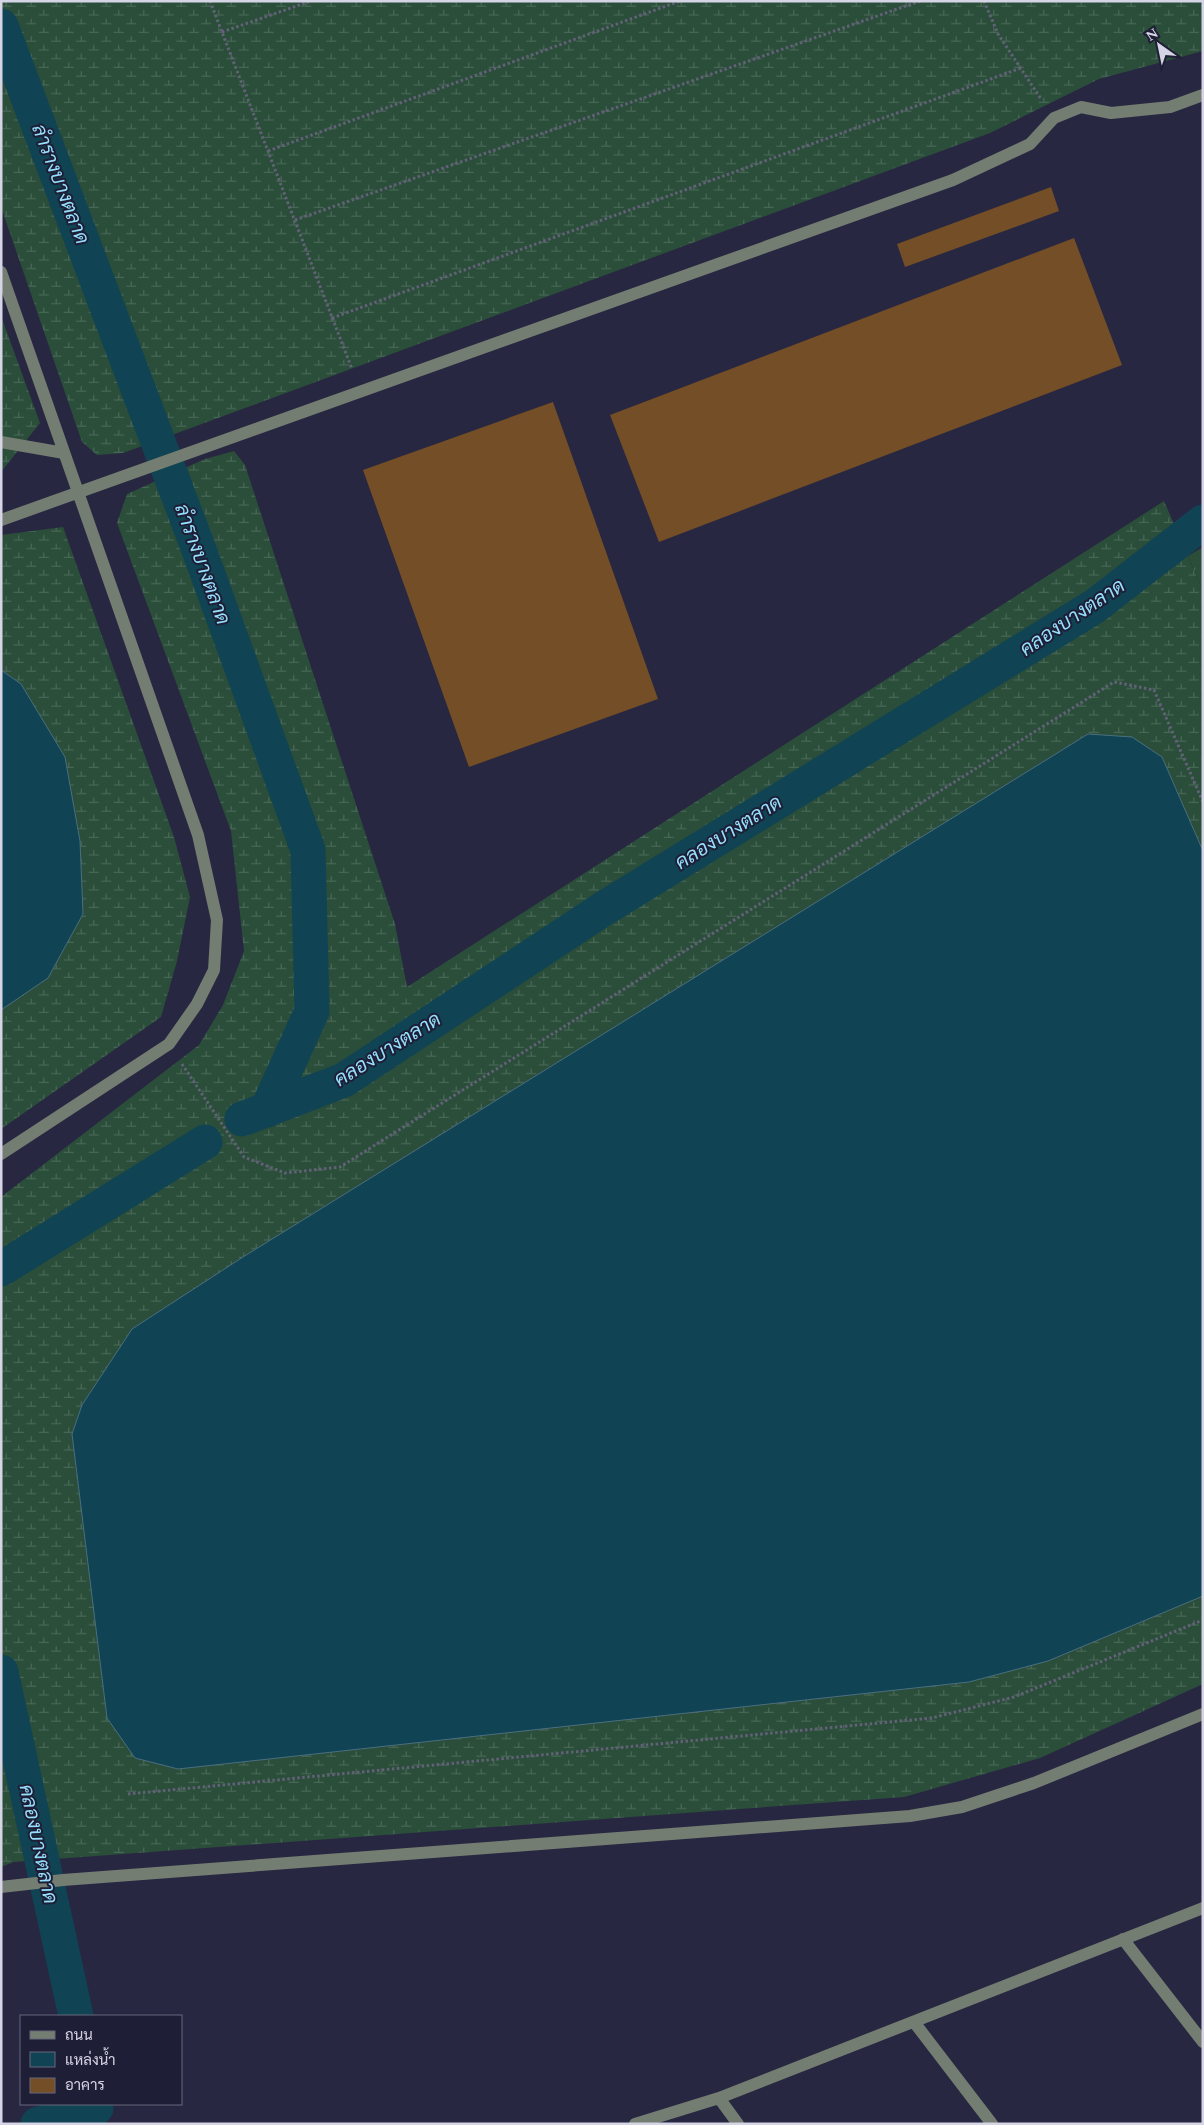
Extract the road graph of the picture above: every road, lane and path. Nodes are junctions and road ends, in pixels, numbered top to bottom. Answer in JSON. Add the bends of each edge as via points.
{"nodes":[{"id":1,"x":210,"y":1,"type":"edge"},
{"id":2,"x":311,"y":1,"type":"edge"},
{"id":3,"x":680,"y":1,"type":"edge"},
{"id":4,"x":920,"y":1,"type":"edge"},
{"id":5,"x":984,"y":1,"type":"edge"},
{"id":6,"x":222,"y":32,"type":"junction"},
{"id":7,"x":1021,"y":68,"type":"junction"},
{"id":8,"x":1203,"y":95,"type":"edge"},
{"id":9,"x":1054,"y":118,"type":"junction"},
{"id":10,"x":268,"y":151,"type":"junction"},
{"id":11,"x":295,"y":220,"type":"junction"},
{"id":12,"x":1,"y":272,"type":"edge"},
{"id":13,"x":332,"y":318,"type":"junction"},
{"id":14,"x":361,"y":392,"type":"junction"},
{"id":15,"x":1,"y":442,"type":"edge"},
{"id":16,"x":64,"y":453,"type":"junction"},
{"id":17,"x":78,"y":493,"type":"junction"},
{"id":18,"x":3,"y":515,"type":"edge"},
{"id":19,"x":1203,"y":802,"type":"edge"},
{"id":20,"x":169,"y":1044,"type":"junction"},
{"id":21,"x":1,"y":1154,"type":"edge"},
{"id":22,"x":1203,"y":1620,"type":"edge"},
{"id":23,"x":1203,"y":1714,"type":"edge"},
{"id":24,"x":128,"y":1794,"type":"dead end"},
{"id":25,"x":1,"y":1887,"type":"edge"},
{"id":26,"x":1203,"y":1908,"type":"edge"},
{"id":27,"x":1123,"y":1939,"type":"junction"},
{"id":28,"x":914,"y":2022,"type":"junction"},
{"id":29,"x":1203,"y":2042,"type":"edge"},
{"id":30,"x":718,"y":2098,"type":"junction"},
{"id":31,"x":635,"y":2124,"type":"edge"},
{"id":32,"x":738,"y":2124,"type":"edge"},
{"id":33,"x":992,"y":2124,"type":"edge"}],
"edges":[{"from":1,"to":6,"type":"path"},
{"from":2,"to":6,"type":"path"},
{"from":3,"to":10,"type":"path"},
{"from":4,"to":11,"type":"path"},
{"from":5,"to":7,"type":"path","via":[[998,34]]},
{"from":6,"to":10,"type":"path"},
{"from":7,"to":9,"type":"path"},
{"from":7,"to":13,"type":"path"},
{"from":8,"to":9,"type":"street","via":[[1170,107],[1111,113],[1082,107]]},
{"from":9,"to":14,"type":"street","via":[[1030,144],[953,180]]},
{"from":10,"to":11,"type":"path"},
{"from":11,"to":13,"type":"path"},
{"from":12,"to":16,"type":"street"},
{"from":13,"to":14,"type":"path"},
{"from":14,"to":17,"type":"street"},
{"from":15,"to":16,"type":"street"},
{"from":16,"to":17,"type":"street"},
{"from":17,"to":18,"type":"street"},
{"from":17,"to":20,"type":"street","via":[[198,835],[217,920],[214,970],[197,1004]]},
{"from":19,"to":20,"type":"path","via":[[1154,690],[1114,682],[340,1166],[285,1174],[244,1157]]},
{"from":20,"to":21,"type":"street"},
{"from":22,"to":24,"type":"path","via":[[1014,1697],[932,1718]]},
{"from":23,"to":25,"type":"street","via":[[1034,1783],[962,1807],[910,1816]]},
{"from":26,"to":27,"type":"street"},
{"from":27,"to":28,"type":"street"},
{"from":27,"to":29,"type":"street"},
{"from":28,"to":30,"type":"street"},
{"from":28,"to":33,"type":"street"},
{"from":30,"to":31,"type":"street"},
{"from":30,"to":32,"type":"street"}]}
